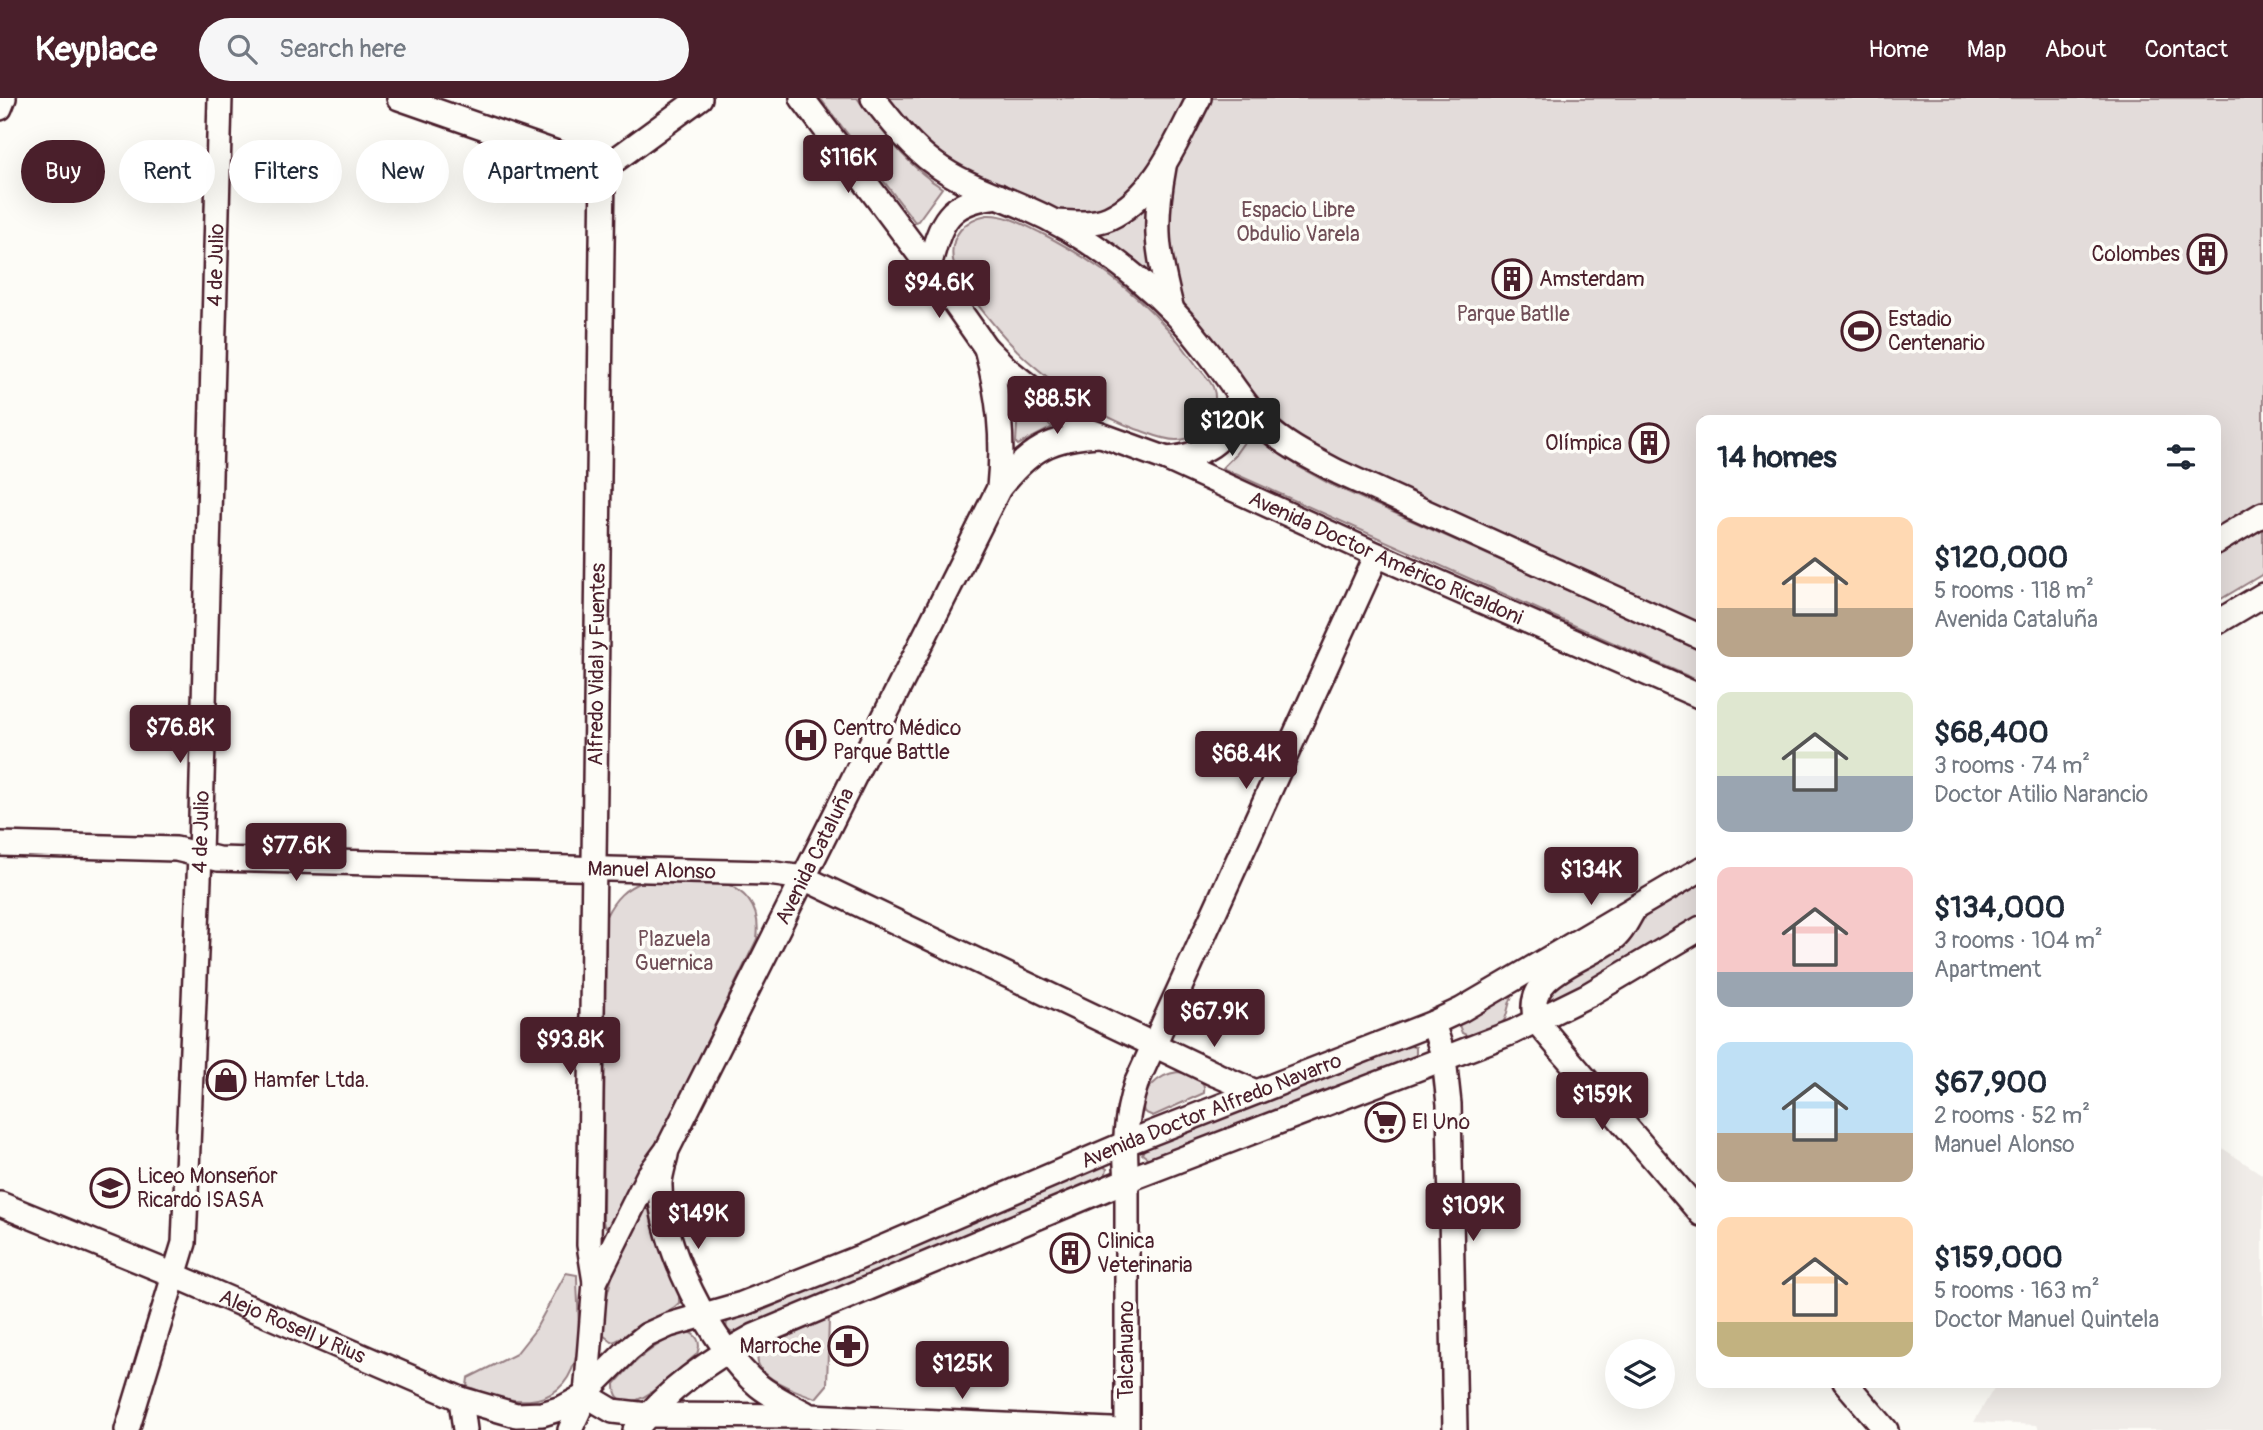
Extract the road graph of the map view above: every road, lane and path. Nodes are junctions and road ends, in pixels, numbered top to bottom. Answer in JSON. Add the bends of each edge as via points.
{"nodes":[{"id":1,"x":4,"y":98,"type":"edge"},
{"id":2,"x":220,"y":98,"type":"edge"},
{"id":3,"x":399,"y":98,"type":"edge"},
{"id":4,"x":700,"y":98,"type":"edge"},
{"id":5,"x":802,"y":98,"type":"edge"},
{"id":6,"x":873,"y":98,"type":"edge"},
{"id":7,"x":1199,"y":98,"type":"edge"},
{"id":8,"x":0,"y":108,"type":"edge"},
{"id":9,"x":520,"y":140,"type":"edge"},
{"id":10,"x":623,"y":154,"type":"edge"},
{"id":11,"x":1165,"y":164,"type":"junction"},
{"id":12,"x":999,"y":196,"type":"junction"},
{"id":13,"x":603,"y":203,"type":"edge"},
{"id":14,"x":1052,"y":222,"type":"junction"},
{"id":15,"x":929,"y":267,"type":"junction"},
{"id":16,"x":1172,"y":310,"type":"junction"},
{"id":17,"x":986,"y":348,"type":"junction"},
{"id":18,"x":1238,"y":395,"type":"junction"},
{"id":19,"x":1100,"y":435,"type":"junction"},
{"id":20,"x":1167,"y":459,"type":"junction"},
{"id":21,"x":999,"y":488,"type":"junction"},
{"id":22,"x":2263,"y":514,"type":"edge"},
{"id":23,"x":2221,"y":539,"type":"edge"},
{"id":24,"x":1377,"y":555,"type":"junction"},
{"id":25,"x":2263,"y":595,"type":"edge"},
{"id":26,"x":2221,"y":619,"type":"edge"},
{"id":27,"x":1696,"y":635,"type":"edge"},
{"id":28,"x":1696,"y":695,"type":"edge"},
{"id":29,"x":0,"y":844,"type":"edge"},
{"id":30,"x":200,"y":855,"type":"junction"},
{"id":31,"x":594,"y":868,"type":"junction"},
{"id":32,"x":1696,"y":872,"type":"edge"},
{"id":33,"x":804,"y":878,"type":"junction"},
{"id":34,"x":1637,"y":905,"type":"junction"},
{"id":35,"x":1696,"y":932,"type":"edge"},
{"id":36,"x":1536,"y":1021,"type":"junction"},
{"id":37,"x":1433,"y":1023,"type":"junction"},
{"id":38,"x":1155,"y":1045,"type":"junction"},
{"id":39,"x":1444,"y":1058,"type":"junction"},
{"id":40,"x":1256,"y":1092,"type":"junction"},
{"id":41,"x":1124,"y":1144,"type":"junction"},
{"id":42,"x":667,"y":1150,"type":"junction"},
{"id":43,"x":1127,"y":1180,"type":"junction"},
{"id":44,"x":0,"y":1204,"type":"edge"},
{"id":45,"x":1696,"y":1208,"type":"edge"},
{"id":46,"x":174,"y":1275,"type":"junction"},
{"id":47,"x":596,"y":1282,"type":"junction"},
{"id":48,"x":704,"y":1315,"type":"junction"},
{"id":49,"x":726,"y":1351,"type":"junction"},
{"id":50,"x":1850,"y":1388,"type":"edge"},
{"id":51,"x":586,"y":1395,"type":"junction"},
{"id":52,"x":461,"y":1399,"type":"junction"},
{"id":53,"x":641,"y":1423,"type":"edge"},
{"id":54,"x":811,"y":1423,"type":"edge"},
{"id":55,"x":127,"y":1430,"type":"edge"},
{"id":56,"x":465,"y":1430,"type":"edge"},
{"id":57,"x":570,"y":1430,"type":"edge"},
{"id":58,"x":1111,"y":1430,"type":"edge"},
{"id":59,"x":1126,"y":1430,"type":"edge"},
{"id":60,"x":1455,"y":1430,"type":"edge"},
{"id":61,"x":1886,"y":1430,"type":"edge"}],
"edges":[{"from":1,"to":8,"type":"street"},
{"from":2,"to":30,"type":"street","name":"4 de Julio"},
{"from":3,"to":9,"type":"street"},
{"from":4,"to":10,"type":"street"},
{"from":5,"to":15,"type":"street","name":"Avenida Doctor Américo Ricaldoni"},
{"from":6,"to":12,"type":"street","via":[[914,147],[935,164]]},
{"from":7,"to":11,"type":"street"},
{"from":11,"to":14,"type":"street","via":[[1133,203],[1109,218]]},
{"from":11,"to":16,"type":"street","via":[[1156,229]]},
{"from":12,"to":14,"type":"street"},
{"from":12,"to":15,"type":"street","via":[[975,198],[951,213],[938,231]]},
{"from":13,"to":31,"type":"street","name":"Alfredo Vidal y Fuentes"},
{"from":14,"to":16,"type":"street","via":[[1102,251]]},
{"from":15,"to":17,"type":"street","name":"Avenida Doctor Américo Ricaldoni"},
{"from":16,"to":18,"type":"street"},
{"from":17,"to":19,"type":"street","name":"Avenida Doctor Américo Ricaldoni","via":[[1066,416]]},
{"from":17,"to":21,"type":"street","name":"Avenida Cataluña","via":[[1002,422]]},
{"from":18,"to":20,"type":"street","via":[[1236,413],[1217,441],[1203,452]]},
{"from":18,"to":27,"type":"street","via":[[1267,428],[1338,472]]},
{"from":19,"to":20,"type":"street","name":"Avenida Doctor Américo Ricaldoni"},
{"from":19,"to":21,"type":"street","name":"Avenida Cataluña","via":[[1059,439],[1023,461]]},
{"from":20,"to":24,"type":"street","name":"Avenida Doctor Américo Ricaldoni"},
{"from":21,"to":33,"type":"street","name":"Avenida Cataluña"},
{"from":22,"to":23,"type":"street"},
{"from":24,"to":28,"type":"street","name":"Avenida Doctor Américo Ricaldoni"},
{"from":24,"to":38,"type":"street","name":"Talcahuano"},
{"from":25,"to":26,"type":"street"},
{"from":29,"to":30,"type":"street","name":"Manuel Alonso","via":[[176,849]]},
{"from":30,"to":31,"type":"street","name":"Manuel Alonso"},
{"from":30,"to":46,"type":"street","name":"4 de Julio","via":[[184,1243]]},
{"from":31,"to":33,"type":"street","name":"Manuel Alonso"},
{"from":31,"to":47,"type":"street","name":"Alfredo Vidal y Fuentes","via":[[589,1245]]},
{"from":32,"to":34,"type":"street","name":"Avenida Doctor Alfredo Navarro"},
{"from":33,"to":38,"type":"street","name":"Manuel Alonso"},
{"from":33,"to":42,"type":"street","name":"Avenida Cataluña"},
{"from":34,"to":36,"type":"street","via":[[1616,938],[1552,975],[1539,988],[1532,1008]]},
{"from":34,"to":37,"type":"street","name":"Avenida Doctor Alfredo Navarro"},
{"from":35,"to":36,"type":"street","name":"Avenida Doctor Alfredo Navarro"},
{"from":36,"to":39,"type":"street","name":"Avenida Doctor Alfredo Navarro"},
{"from":36,"to":45,"type":"street"},
{"from":37,"to":39,"type":"street"},
{"from":37,"to":40,"type":"street","name":"Avenida Doctor Alfredo Navarro"},
{"from":38,"to":40,"type":"street","name":"Manuel Alonso"},
{"from":38,"to":41,"type":"street","name":"Talcahuano","via":[[1128,1108]]},
{"from":39,"to":43,"type":"street","name":"Avenida Doctor Alfredo Navarro"},
{"from":39,"to":60,"type":"street","via":[[1449,1104]]},
{"from":40,"to":41,"type":"street","name":"Avenida Doctor Alfredo Navarro"},
{"from":41,"to":43,"type":"street","name":"Talcahuano"},
{"from":41,"to":48,"type":"street","name":"Avenida Doctor Alfredo Navarro","via":[[858,1258]]},
{"from":42,"to":47,"type":"street","name":"Avenida Cataluña","via":[[648,1176]]},
{"from":42,"to":48,"type":"street","name":"Avenida Cataluña","via":[[660,1181],[665,1216],[682,1271]]},
{"from":43,"to":49,"type":"street","name":"Avenida Doctor Alfredo Navarro"},
{"from":43,"to":59,"type":"street","name":"Talcahuano"},
{"from":44,"to":46,"type":"street","name":"Alejo Rosell y Rius"},
{"from":46,"to":52,"type":"street","name":"Alejo Rosell y Rius"},
{"from":46,"to":55,"type":"street","name":"4 de Julio"},
{"from":47,"to":51,"type":"street","name":"Avenida Cataluña"},
{"from":48,"to":49,"type":"street","name":"Avenida Cataluña"},
{"from":48,"to":51,"type":"street","name":"Avenida Doctor Alfredo Navarro","via":[[647,1335]]},
{"from":49,"to":53,"type":"street","name":"Avenida Doctor Alfredo Navarro","via":[[686,1378]]},
{"from":49,"to":54,"type":"street","name":"Avenida Cataluña","via":[[757,1385]]},
{"from":50,"to":61,"type":"street"},
{"from":51,"to":52,"type":"street","name":"Alejo Rosell y Rius","via":[[542,1414],[516,1415]]},
{"from":51,"to":53,"type":"street"},
{"from":51,"to":57,"type":"street"},
{"from":52,"to":56,"type":"street"},
{"from":53,"to":54,"type":"street"},
{"from":54,"to":58,"type":"street"}]}
